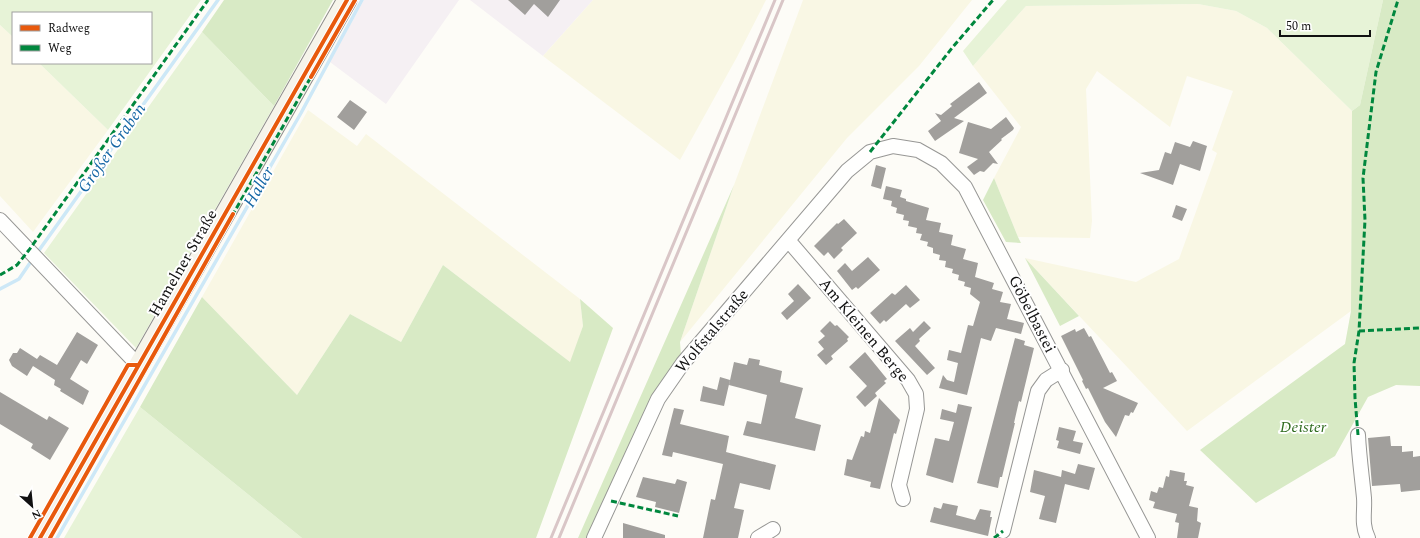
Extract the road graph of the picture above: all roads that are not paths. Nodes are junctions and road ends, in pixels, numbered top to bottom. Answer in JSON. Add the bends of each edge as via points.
{"nodes":[{"id":1,"x":347,"y":0,"type":"edge"},
{"id":2,"x":870,"y":152,"type":"joint"},
{"id":3,"x":0,"y":220,"type":"edge"},
{"id":4,"x":788,"y":240,"type":"junction"},
{"id":5,"x":138,"y":365,"type":"junction"},
{"id":6,"x":1062,"y":370,"type":"junction"},
{"id":7,"x":1358,"y":435,"type":"dead end"},
{"id":8,"x":903,"y":499,"type":"dead end"},
{"id":9,"x":773,"y":529,"type":"dead end"},
{"id":10,"x":1003,"y":531,"type":"dead end"},
{"id":11,"x":40,"y":538,"type":"edge"},
{"id":12,"x":594,"y":538,"type":"edge"},
{"id":13,"x":758,"y":538,"type":"edge"},
{"id":14,"x":1148,"y":538,"type":"edge"},
{"id":15,"x":1368,"y":538,"type":"edge"}],
"edges":[{"from":1,"to":5,"type":"street","name":"Hamelner Straße"},
{"from":2,"to":4,"type":"street","name":"Wolfstalstraße","via":[[847,171]]},
{"from":2,"to":6,"type":"street","name":"Göbelbastei","via":[[893,146],[918,150],[941,163],[965,187]]},
{"from":3,"to":5,"type":"street"},
{"from":4,"to":8,"type":"street","name":"Am Kleinen Berge","via":[[908,380],[916,394],[917,409],[899,485]]},
{"from":4,"to":12,"type":"street","name":"Wolfstalstraße","via":[[683,363],[658,399]]},
{"from":5,"to":11,"type":"street","name":"Hamelner Straße"},
{"from":6,"to":10,"type":"street","via":[[1046,380],[1038,391]]},
{"from":6,"to":14,"type":"street","name":"Göbelbastei"},
{"from":7,"to":15,"type":"street","via":[[1364,499],[1363,529]]},
{"from":9,"to":13,"type":"street"}]}
